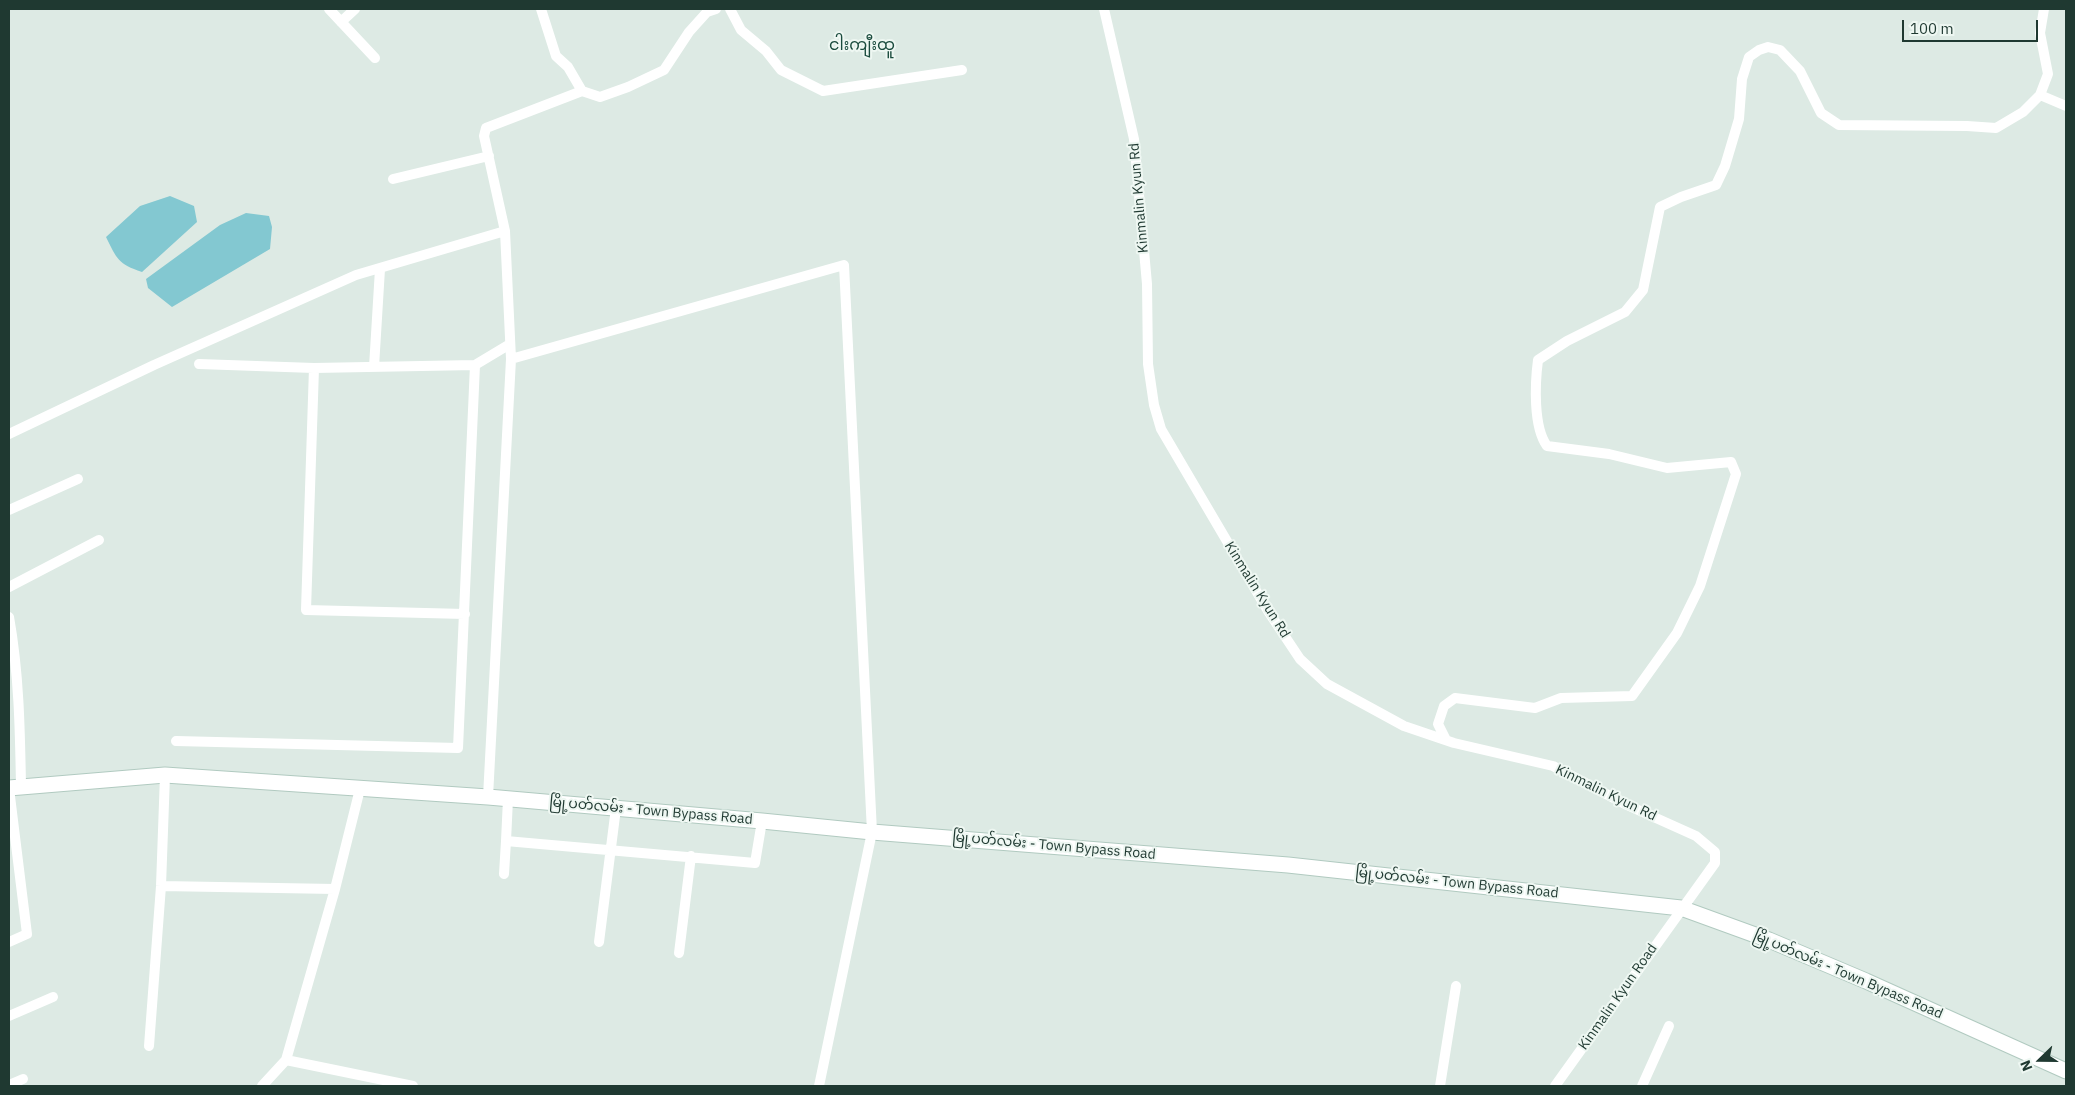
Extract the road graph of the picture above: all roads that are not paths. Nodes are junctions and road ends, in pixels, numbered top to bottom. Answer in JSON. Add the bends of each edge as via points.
{"nodes":[{"id":1,"x":329,"y":9,"type":"edge"},
{"id":2,"x":355,"y":9,"type":"edge"},
{"id":3,"x":541,"y":9,"type":"edge"},
{"id":4,"x":716,"y":9,"type":"edge"},
{"id":5,"x":730,"y":9,"type":"edge"},
{"id":6,"x":1104,"y":9,"type":"edge"},
{"id":7,"x":2044,"y":9,"type":"edge"},
{"id":8,"x":342,"y":22,"type":"junction"},
{"id":9,"x":375,"y":58,"type":"dead end"},
{"id":10,"x":962,"y":70,"type":"dead end"},
{"id":11,"x":582,"y":91,"type":"junction"},
{"id":12,"x":2040,"y":95,"type":"junction"},
{"id":13,"x":2066,"y":106,"type":"edge"},
{"id":14,"x":488,"y":156,"type":"junction"},
{"id":15,"x":393,"y":179,"type":"dead end"},
{"id":16,"x":505,"y":231,"type":"junction"},
{"id":17,"x":380,"y":269,"type":"junction"},
{"id":18,"x":510,"y":344,"type":"junction"},
{"id":19,"x":511,"y":359,"type":"junction"},
{"id":20,"x":199,"y":364,"type":"dead end"},
{"id":21,"x":475,"y":365,"type":"junction"},
{"id":22,"x":374,"y":367,"type":"junction"},
{"id":23,"x":314,"y":368,"type":"junction"},
{"id":24,"x":9,"y":434,"type":"edge"},
{"id":25,"x":78,"y":479,"type":"dead end"},
{"id":26,"x":9,"y":510,"type":"edge"},
{"id":27,"x":100,"y":540,"type":"dead end"},
{"id":28,"x":9,"y":587,"type":"edge"},
{"id":29,"x":465,"y":614,"type":"junction"},
{"id":30,"x":9,"y":617,"type":"edge"},
{"id":31,"x":1446,"y":740,"type":"junction"},
{"id":32,"x":176,"y":741,"type":"dead end"},
{"id":33,"x":166,"y":775,"type":"junction"},
{"id":34,"x":15,"y":787,"type":"edge"},
{"id":35,"x":360,"y":789,"type":"junction"},
{"id":36,"x":488,"y":797,"type":"junction"},
{"id":37,"x":508,"y":799,"type":"junction"},
{"id":38,"x":616,"y":808,"type":"junction"},
{"id":39,"x":762,"y":821,"type":"junction"},
{"id":40,"x":872,"y":832,"type":"junction"},
{"id":41,"x":506,"y":841,"type":"junction"},
{"id":42,"x":610,"y":851,"type":"junction"},
{"id":43,"x":691,"y":856,"type":"junction"},
{"id":44,"x":504,"y":874,"type":"dead end"},
{"id":45,"x":161,"y":886,"type":"junction"},
{"id":46,"x":335,"y":889,"type":"junction"},
{"id":47,"x":1681,"y":908,"type":"junction"},
{"id":48,"x":9,"y":942,"type":"edge"},
{"id":49,"x":599,"y":942,"type":"dead end"},
{"id":50,"x":679,"y":953,"type":"dead end"},
{"id":51,"x":1456,"y":986,"type":"dead end"},
{"id":52,"x":52,"y":997,"type":"dead end"},
{"id":53,"x":9,"y":1016,"type":"edge"},
{"id":54,"x":1669,"y":1026,"type":"dead end"},
{"id":55,"x":149,"y":1046,"type":"dead end"},
{"id":56,"x":286,"y":1060,"type":"junction"},
{"id":57,"x":2066,"y":1071,"type":"edge"},
{"id":58,"x":23,"y":1079,"type":"dead end"},
{"id":59,"x":9,"y":1085,"type":"edge"},
{"id":60,"x":262,"y":1086,"type":"edge"},
{"id":61,"x":413,"y":1086,"type":"edge"},
{"id":62,"x":820,"y":1086,"type":"edge"},
{"id":63,"x":1440,"y":1086,"type":"edge"},
{"id":64,"x":1555,"y":1086,"type":"edge"},
{"id":65,"x":1642,"y":1086,"type":"edge"}],
"edges":[{"from":1,"to":8,"type":"street"},
{"from":2,"to":8,"type":"street"},
{"from":3,"to":11,"type":"street","via":[[556,56],[568,67]]},
{"from":4,"to":11,"type":"street","via":[[706,12],[664,70],[600,97]]},
{"from":5,"to":10,"type":"street","via":[[741,30],[781,70],[823,91]]},
{"from":6,"to":31,"type":"street","name":"Kinmalin Kyun Rd","via":[[1134,139],[1147,284],[1148,364],[1161,429],[1263,603],[1300,659],[1328,684],[1404,726]]},
{"from":7,"to":12,"type":"street","via":[[2040,33],[2048,74]]},
{"from":8,"to":9,"type":"street"},
{"from":11,"to":14,"type":"street","via":[[486,128],[484,136]]},
{"from":12,"to":13,"type":"street"},
{"from":12,"to":31,"type":"street","via":[[2023,112],[1996,128],[1839,125],[1821,113],[1800,71],[1780,50],[1768,47],[1750,58],[1742,79],[1739,119],[1716,186],[1660,207],[1642,290],[1625,312],[1567,341],[1538,360],[1534,389],[1542,439],[1547,446],[1609,454],[1667,468],[1731,462],[1736,474],[1700,586],[1677,633],[1632,696],[1561,698],[1535,708],[1455,698],[1444,706],[1438,724]]},
{"from":14,"to":15,"type":"street"},
{"from":14,"to":16,"type":"street"},
{"from":16,"to":17,"type":"street"},
{"from":16,"to":18,"type":"street"},
{"from":17,"to":22,"type":"street"},
{"from":17,"to":24,"type":"street","via":[[356,275],[162,361]]},
{"from":18,"to":19,"type":"street"},
{"from":18,"to":21,"type":"street"},
{"from":19,"to":36,"type":"street"},
{"from":19,"to":40,"type":"street","via":[[844,265]]},
{"from":20,"to":23,"type":"street"},
{"from":21,"to":22,"type":"street"},
{"from":21,"to":29,"type":"street"},
{"from":22,"to":23,"type":"street"},
{"from":23,"to":29,"type":"street","via":[[306,610]]},
{"from":25,"to":26,"type":"street"},
{"from":27,"to":28,"type":"street"},
{"from":29,"to":32,"type":"street","via":[[458,748]]},
{"from":30,"to":34,"type":"street","via":[[18,690]]},
{"from":31,"to":47,"type":"street","name":"Kinmalin Kyun Rd","via":[[1553,766],[1696,836],[1715,852],[1715,863]]},
{"from":33,"to":34,"type":"main road","name":"မြို့ပတ်လမ်း - Town Bypass Road"},
{"from":33,"to":35,"type":"main road","name":"မြို့ပတ်လမ်း - Town Bypass Road"},
{"from":33,"to":45,"type":"street"},
{"from":34,"to":48,"type":"street","via":[[27,934]]},
{"from":35,"to":36,"type":"main road","name":"မြို့ပတ်လမ်း - Town Bypass Road"},
{"from":35,"to":46,"type":"street"},
{"from":36,"to":37,"type":"main road","name":"မြို့ပတ်လမ်း - Town Bypass Road"},
{"from":37,"to":38,"type":"main road","name":"မြို့ပတ်လမ်း - Town Bypass Road"},
{"from":37,"to":41,"type":"street"},
{"from":38,"to":39,"type":"main road","name":"မြို့ပတ်လမ်း - Town Bypass Road"},
{"from":38,"to":42,"type":"street"},
{"from":39,"to":40,"type":"main road","name":"မြို့ပတ်လမ်း - Town Bypass Road"},
{"from":39,"to":43,"type":"street","via":[[755,863]]},
{"from":40,"to":47,"type":"main road","name":"မြို့ပတ်လမ်း - Town Bypass Road","via":[[1288,865]]},
{"from":40,"to":62,"type":"street"},
{"from":41,"to":42,"type":"street"},
{"from":41,"to":44,"type":"street"},
{"from":42,"to":43,"type":"street"},
{"from":42,"to":49,"type":"street"},
{"from":43,"to":50,"type":"street"},
{"from":45,"to":46,"type":"street"},
{"from":45,"to":55,"type":"street"},
{"from":46,"to":56,"type":"street"},
{"from":47,"to":57,"type":"main road","name":"မြို့ပတ်လမ်း - Town Bypass Road","via":[[1778,944]]},
{"from":47,"to":64,"type":"street","name":"Kinmalin Kyun Road"},
{"from":51,"to":63,"type":"street"},
{"from":52,"to":53,"type":"street"},
{"from":54,"to":65,"type":"street"},
{"from":56,"to":60,"type":"street"},
{"from":56,"to":61,"type":"street"},
{"from":58,"to":59,"type":"street"}]}
